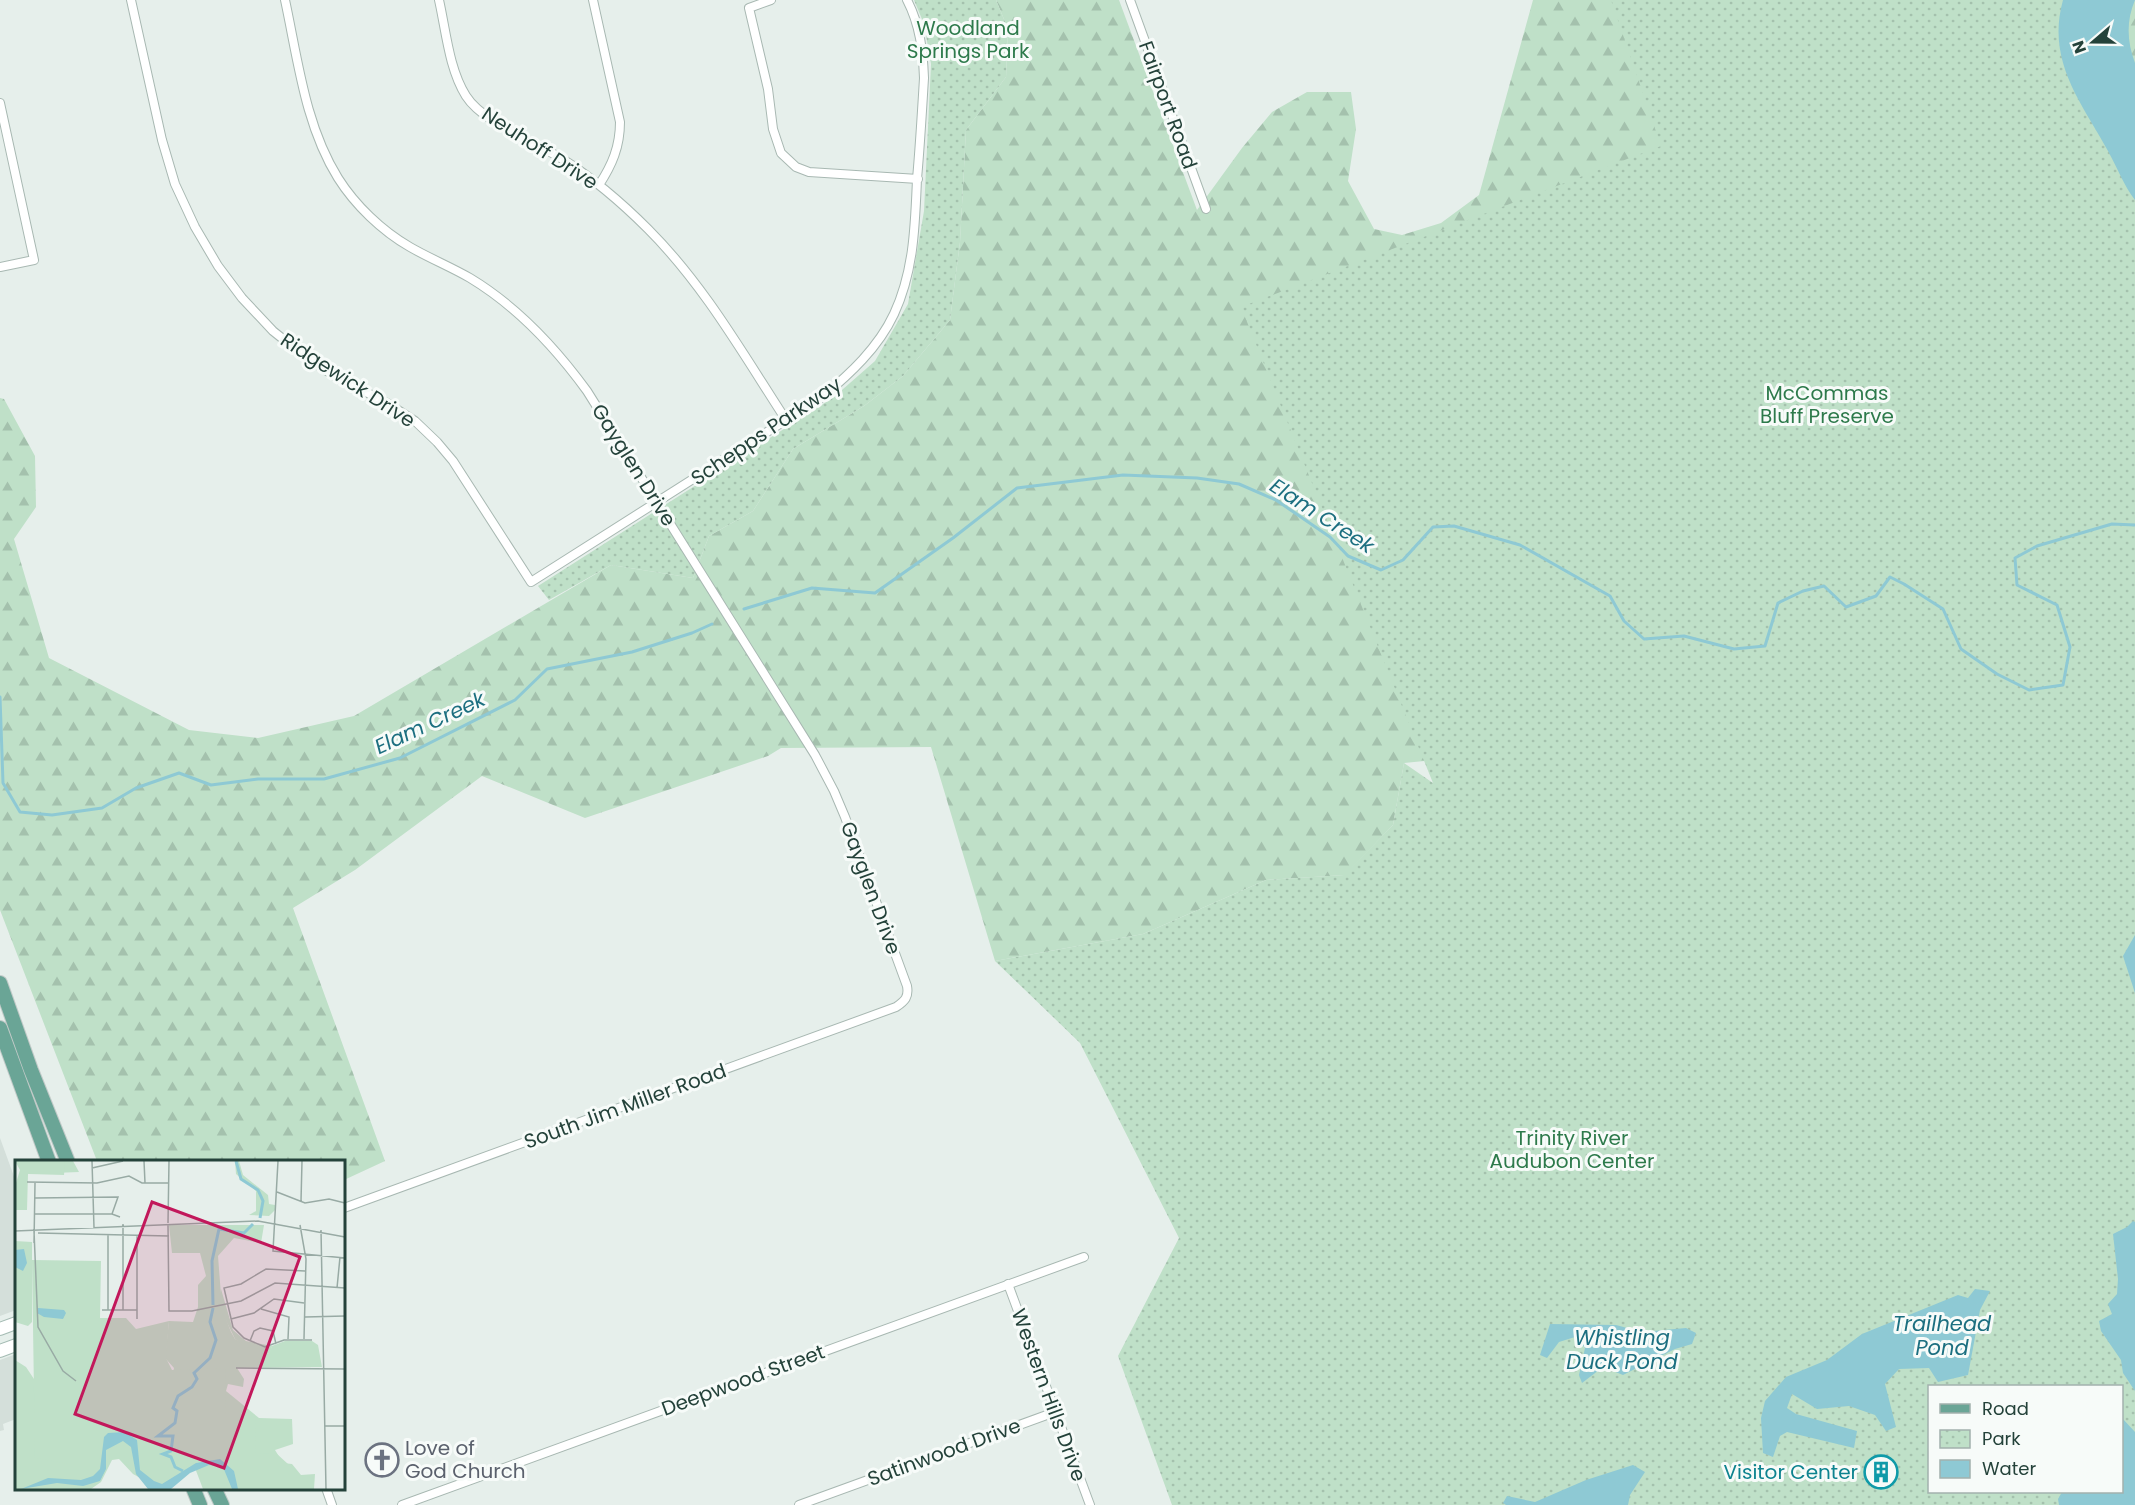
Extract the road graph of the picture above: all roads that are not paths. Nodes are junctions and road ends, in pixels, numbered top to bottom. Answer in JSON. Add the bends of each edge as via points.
{"nodes":[{"id":1,"x":131,"y":0,"type":"edge"},
{"id":2,"x":285,"y":0,"type":"edge"},
{"id":3,"x":439,"y":0,"type":"edge"},
{"id":4,"x":593,"y":0,"type":"edge"},
{"id":5,"x":771,"y":0,"type":"edge"},
{"id":6,"x":907,"y":0,"type":"edge"},
{"id":7,"x":1130,"y":0,"type":"edge"},
{"id":8,"x":0,"y":103,"type":"edge"},
{"id":9,"x":918,"y":179,"type":"junction"},
{"id":10,"x":599,"y":185,"type":"junction"},
{"id":11,"x":1206,"y":209,"type":"dead end"},
{"id":12,"x":0,"y":267,"type":"edge"},
{"id":13,"x":786,"y":420,"type":"junction"},
{"id":14,"x":658,"y":502,"type":"junction"},
{"id":15,"x":531,"y":582,"type":"joint"},
{"id":16,"x":0,"y":983,"type":"edge"},
{"id":17,"x":905,"y":1001,"type":"joint"},
{"id":18,"x":0,"y":1028,"type":"edge"},
{"id":19,"x":49,"y":1160,"type":"edge"},
{"id":20,"x":68,"y":1160,"type":"edge"},
{"id":21,"x":345,"y":1208,"type":"edge"},
{"id":22,"x":1084,"y":1257,"type":"dead end"},
{"id":23,"x":1008,"y":1284,"type":"junction"},
{"id":24,"x":15,"y":1323,"type":"edge"},
{"id":25,"x":0,"y":1329,"type":"edge"},
{"id":26,"x":15,"y":1345,"type":"edge"},
{"id":27,"x":0,"y":1351,"type":"edge"},
{"id":28,"x":1055,"y":1412,"type":"junction"},
{"id":29,"x":194,"y":1490,"type":"edge"},
{"id":30,"x":215,"y":1490,"type":"edge"},
{"id":31,"x":327,"y":1490,"type":"edge"},
{"id":32,"x":200,"y":1505,"type":"edge"},
{"id":33,"x":222,"y":1505,"type":"edge"},
{"id":34,"x":332,"y":1505,"type":"edge"},
{"id":35,"x":402,"y":1505,"type":"edge"},
{"id":36,"x":799,"y":1505,"type":"edge"},
{"id":37,"x":1090,"y":1505,"type":"edge"}],
"edges":[{"from":1,"to":15,"type":"street","name":"Ridgewick Drive","via":[[175,184],[218,266],[273,331],[308,359],[415,421],[437,442]]},
{"from":2,"to":14,"type":"street","name":"Gayglen Drive","via":[[320,144],[362,210],[408,246],[471,279],[537,330],[587,392]]},
{"from":3,"to":10,"type":"street","name":"Neuhoff Drive","via":[[456,76],[466,97],[482,114],[564,160]]},
{"from":4,"to":10,"type":"street","via":[[620,123],[616,153]]},
{"from":5,"to":9,"type":"street","via":[[749,8],[781,153],[796,167],[809,172]]},
{"from":6,"to":9,"type":"street","name":"Schepps Parkway","via":[[923,52]]},
{"from":7,"to":11,"type":"street","name":"Fairport Road"},
{"from":8,"to":12,"type":"street","via":[[34,260]]},
{"from":9,"to":13,"type":"street","name":"Schepps Parkway","via":[[914,240],[907,278],[893,315],[872,350],[848,376]]},
{"from":10,"to":13,"type":"street","name":"Neuhoff Drive","via":[[648,228],[686,271]]},
{"from":13,"to":14,"type":"street","name":"Schepps Parkway"},
{"from":14,"to":15,"type":"street","name":"Schepps Parkway"},
{"from":14,"to":17,"type":"street","name":"Gayglen Drive","via":[[834,791],[907,986]]},
{"from":16,"to":20,"type":"main road"},
{"from":17,"to":21,"type":"street","name":"South Jim Miller Road"},
{"from":18,"to":19,"type":"main road"},
{"from":22,"to":23,"type":"street","name":"Deepwood Street"},
{"from":23,"to":28,"type":"street","name":"Western Hills Drive"},
{"from":23,"to":35,"type":"street","name":"Deepwood Street"},
{"from":24,"to":25,"type":"main road"},
{"from":26,"to":27,"type":"main road"},
{"from":28,"to":36,"type":"street","name":"Satinwood Drive"},
{"from":28,"to":37,"type":"street","name":"Western Hills Drive"},
{"from":29,"to":32,"type":"main road"},
{"from":30,"to":33,"type":"main road"},
{"from":31,"to":34,"type":"street"}]}
